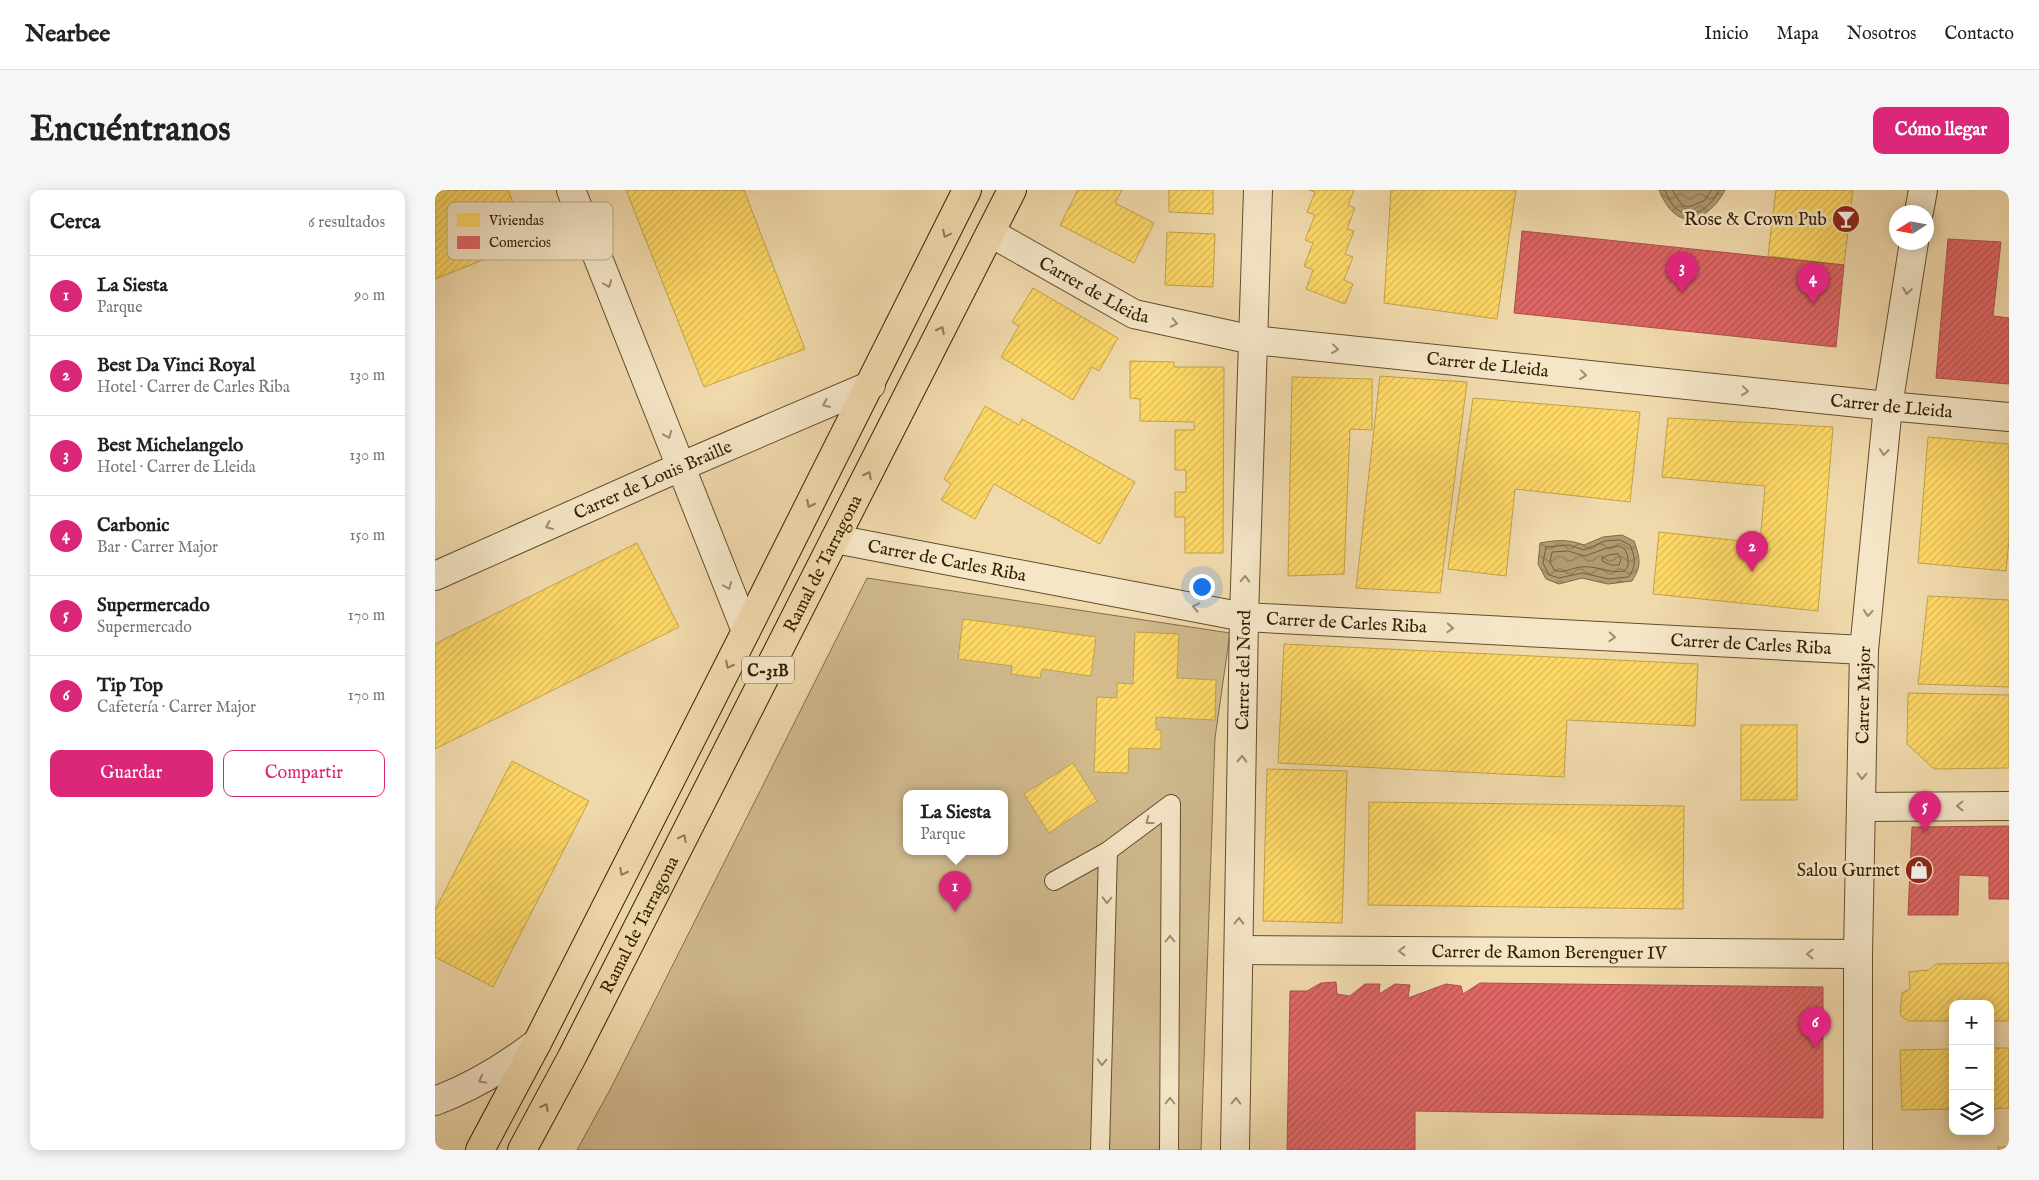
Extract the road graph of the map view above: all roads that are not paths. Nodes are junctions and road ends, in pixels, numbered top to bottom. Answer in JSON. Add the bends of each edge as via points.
{"nodes":[{"id":1,"x":571,"y":190,"type":"edge"},
{"id":2,"x":967,"y":190,"type":"edge"},
{"id":3,"x":1012,"y":190,"type":"edge"},
{"id":4,"x":1258,"y":190,"type":"edge"},
{"id":5,"x":1923,"y":190,"type":"edge"},
{"id":6,"x":576,"y":202,"type":"edge"},
{"id":7,"x":1920,"y":205,"type":"edge"},
{"id":8,"x":991,"y":233,"type":"junction"},
{"id":9,"x":1913,"y":250,"type":"edge"},
{"id":10,"x":599,"y":260,"type":"edge"},
{"id":11,"x":1253,"y":340,"type":"junction"},
{"id":12,"x":871,"y":385,"type":"junction"},
{"id":13,"x":1888,"y":406,"type":"junction"},
{"id":14,"x":2009,"y":417,"type":"edge"},
{"id":15,"x":680,"y":467,"type":"junction"},
{"id":16,"x":835,"y":539,"type":"junction"},
{"id":17,"x":435,"y":576,"type":"edge"},
{"id":18,"x":1244,"y":616,"type":"junction"},
{"id":19,"x":746,"y":631,"type":"junction"},
{"id":20,"x":1864,"y":650,"type":"junction"},
{"id":21,"x":2009,"y":806,"type":"edge"},
{"id":22,"x":1861,"y":807,"type":"junction"},
{"id":23,"x":1108,"y":851,"type":"junction"},
{"id":24,"x":1054,"y":881,"type":"dead end"},
{"id":25,"x":1239,"y":950,"type":"junction"},
{"id":26,"x":1858,"y":954,"type":"junction"},
{"id":27,"x":537,"y":1043,"type":"junction"},
{"id":28,"x":435,"y":1101,"type":"edge"},
{"id":29,"x":480,"y":1150,"type":"edge"},
{"id":30,"x":522,"y":1150,"type":"edge"},
{"id":31,"x":1100,"y":1150,"type":"edge"},
{"id":32,"x":1169,"y":1150,"type":"edge"},
{"id":33,"x":1235,"y":1150,"type":"edge"},
{"id":34,"x":1858,"y":1150,"type":"edge"}],
"edges":[{"from":1,"to":6,"type":"street","one_way":true},
{"from":2,"to":12,"type":"main road","name":"Ramal de Tarragona","number":"C-31B","one_way":true},
{"from":3,"to":8,"type":"main road","name":"Ramal de Tarragona","number":"C-31B"},
{"from":4,"to":11,"type":"street","name":"Carrer del Nord"},
{"from":5,"to":7,"type":"street"},
{"from":8,"to":11,"type":"street","name":"Carrer de Lleida","one_way":true,"via":[[1134,314]]},
{"from":16,"to":8,"type":"main road","name":"Ramal de Tarragona","number":"C-31B","one_way":true},
{"from":9,"to":13,"type":"street","name":"Carrer Major","one_way":true},
{"from":10,"to":15,"type":"street","one_way":true},
{"from":11,"to":13,"type":"street","name":"Carrer de Lleida","one_way":true},
{"from":18,"to":11,"type":"street","name":"Carrer del Nord","one_way":true},
{"from":12,"to":15,"type":"street","name":"Carrer de Louis Braille","one_way":true},
{"from":12,"to":19,"type":"main road","name":"Ramal de Tarragona","number":"C-31B","one_way":true},
{"from":13,"to":14,"type":"street","name":"Carrer de Lleida"},
{"from":13,"to":20,"type":"street","name":"Carrer Major","one_way":true},
{"from":15,"to":17,"type":"street","name":"Carrer de Louis Braille","one_way":true},
{"from":15,"to":19,"type":"street","one_way":true},
{"from":18,"to":16,"type":"street","name":"Carrer de Carles Riba","one_way":true},
{"from":30,"to":16,"type":"main road","name":"Ramal de Tarragona","number":"C-31B","one_way":true},
{"from":18,"to":20,"type":"street","name":"Carrer de Carles Riba","one_way":true},
{"from":25,"to":18,"type":"street","name":"Carrer del Nord","one_way":true},
{"from":19,"to":27,"type":"main road","name":"Ramal de Tarragona","number":"C-31B","one_way":true},
{"from":20,"to":22,"type":"street","name":"Carrer Major","one_way":true},
{"from":21,"to":22,"type":"street","one_way":true},
{"from":22,"to":26,"type":"street","name":"Carrer Major"},
{"from":23,"to":24,"type":"lane"},
{"from":23,"to":31,"type":"lane","one_way":true},
{"from":32,"to":23,"type":"lane","one_way":true,"via":[[1171,804]]},
{"from":26,"to":25,"type":"street","name":"Carrer de Ramon Berenguer IV","one_way":true},
{"from":33,"to":25,"type":"street","name":"Carrer del Nord","one_way":true},
{"from":26,"to":34,"type":"street","name":"Carrer Major"},
{"from":27,"to":28,"type":"street","one_way":true,"via":[[504,1068],[463,1091]]},
{"from":27,"to":29,"type":"main road","name":"Ramal de Tarragona","number":"C-31B"}]}
